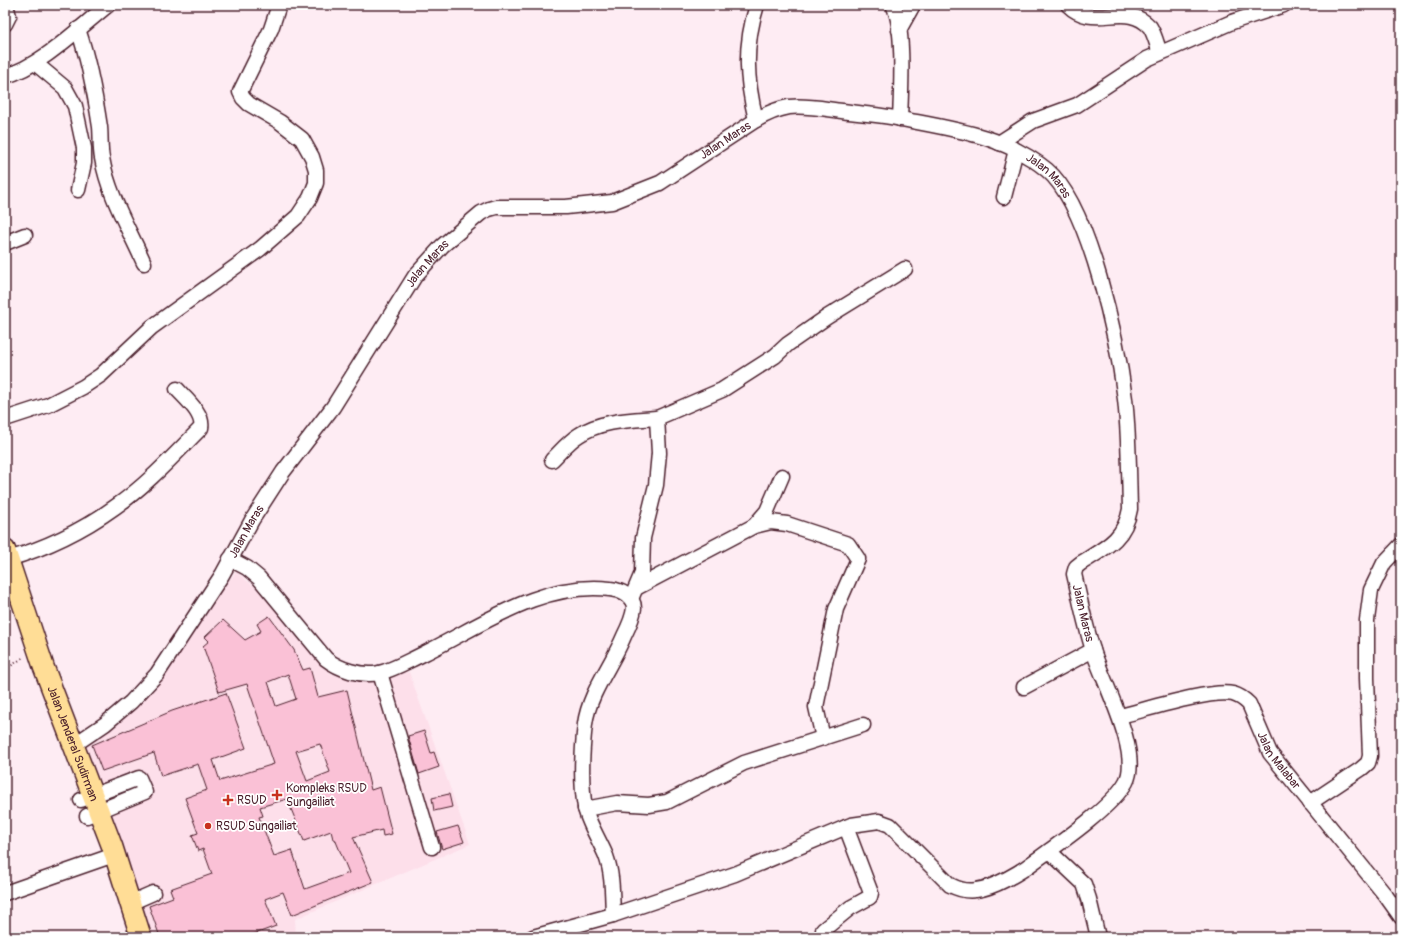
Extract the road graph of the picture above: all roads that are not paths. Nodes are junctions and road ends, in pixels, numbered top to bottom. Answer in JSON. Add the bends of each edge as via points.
{"nodes":[{"id":1,"x":6,"y":5,"type":"edge"},
{"id":2,"x":108,"y":5,"type":"edge"},
{"id":3,"x":279,"y":5,"type":"edge"},
{"id":4,"x":757,"y":5,"type":"edge"},
{"id":5,"x":893,"y":5,"type":"edge"},
{"id":6,"x":913,"y":5,"type":"edge"},
{"id":7,"x":1068,"y":5,"type":"edge"},
{"id":8,"x":1284,"y":5,"type":"edge"},
{"id":9,"x":5,"y":24,"type":"edge"},
{"id":10,"x":78,"y":29,"type":"junction"},
{"id":11,"x":899,"y":30,"type":"junction"},
{"id":12,"x":1160,"y":53,"type":"junction"},
{"id":13,"x":35,"y":63,"type":"junction"},
{"id":14,"x":5,"y":76,"type":"edge"},
{"id":15,"x":900,"y":119,"type":"junction"},
{"id":16,"x":756,"y":120,"type":"junction"},
{"id":17,"x":999,"y":143,"type":"junction"},
{"id":18,"x":1016,"y":150,"type":"junction"},
{"id":19,"x":78,"y":190,"type":"dead end"},
{"id":20,"x":1004,"y":197,"type":"dead end"},
{"id":21,"x":25,"y":235,"type":"dead end"},
{"id":22,"x":5,"y":243,"type":"edge"},
{"id":23,"x":144,"y":262,"type":"dead end"},
{"id":24,"x":905,"y":269,"type":"dead end"},
{"id":25,"x":177,"y":389,"type":"dead end"},
{"id":26,"x":657,"y":418,"type":"junction"},
{"id":27,"x":5,"y":419,"type":"edge"},
{"id":28,"x":552,"y":460,"type":"dead end"},
{"id":29,"x":782,"y":476,"type":"dead end"},
{"id":30,"x":754,"y":526,"type":"junction"},
{"id":31,"x":1401,"y":544,"type":"edge"},
{"id":32,"x":7,"y":555,"type":"edge"},
{"id":33,"x":230,"y":559,"type":"junction"},
{"id":34,"x":5,"y":580,"type":"edge"},
{"id":35,"x":638,"y":587,"type":"junction"},
{"id":36,"x":631,"y":600,"type":"junction"},
{"id":37,"x":1093,"y":650,"type":"junction"},
{"id":38,"x":380,"y":673,"type":"junction"},
{"id":39,"x":1024,"y":687,"type":"dead end"},
{"id":40,"x":1120,"y":716,"type":"junction"},
{"id":41,"x":863,"y":725,"type":"dead end"},
{"id":42,"x":823,"y":738,"type":"junction"},
{"id":43,"x":74,"y":745,"type":"junction"},
{"id":44,"x":1310,"y":804,"type":"junction"},
{"id":45,"x":90,"y":806,"type":"junction"},
{"id":46,"x":585,"y":809,"type":"junction"},
{"id":47,"x":846,"y":827,"type":"junction"},
{"id":48,"x":432,"y":847,"type":"dead end"},
{"id":49,"x":1049,"y":851,"type":"junction"},
{"id":50,"x":108,"y":858,"type":"junction"},
{"id":51,"x":5,"y":893,"type":"edge"},
{"id":52,"x":153,"y":893,"type":"dead end"},
{"id":53,"x":130,"y":903,"type":"junction"},
{"id":54,"x":614,"y":915,"type":"junction"},
{"id":55,"x":1401,"y":917,"type":"edge"},
{"id":56,"x":823,"y":930,"type":"dead end"},
{"id":57,"x":128,"y":937,"type":"edge"},
{"id":58,"x":141,"y":937,"type":"edge"},
{"id":59,"x":533,"y":937,"type":"edge"},
{"id":60,"x":1098,"y":937,"type":"edge"}],
"edges":[{"from":1,"to":9,"type":"street","via":[[9,16]]},
{"from":2,"to":10,"type":"street"},
{"from":3,"to":27,"type":"street","via":[[271,29],[240,92],[249,104],[280,122],[302,139],[316,170],[316,183],[310,198],[298,216],[260,249],[152,327],[101,375],[48,405]]},
{"from":4,"to":16,"type":"street","via":[[747,54],[748,88]]},
{"from":5,"to":11,"type":"street"},
{"from":6,"to":11,"type":"street"},
{"from":7,"to":12,"type":"street","via":[[1082,14],[1125,6],[1132,9],[1150,26]]},
{"from":8,"to":12,"type":"street","via":[[1232,22]]},
{"from":10,"to":13,"type":"street"},
{"from":10,"to":23,"type":"street","via":[[88,60],[107,177],[116,203]]},
{"from":11,"to":15,"type":"street","via":[[902,76]]},
{"from":12,"to":17,"type":"street","via":[[1131,68],[1076,105],[1033,121]]},
{"from":13,"to":14,"type":"street","via":[[15,74]]},
{"from":13,"to":19,"type":"street","via":[[65,88],[75,106],[84,148],[84,163]]},
{"from":15,"to":16,"type":"street","name":"Jalan Maras","via":[[806,106],[772,111]]},
{"from":15,"to":17,"type":"street","name":"Jalan Maras","via":[[975,134]]},
{"from":16,"to":33,"type":"street","name":"Jalan Maras","via":[[660,183],[612,202],[566,207],[496,207],[481,213],[442,246],[415,276],[333,407],[283,472]]},
{"from":17,"to":18,"type":"street","name":"Jalan Maras"},
{"from":18,"to":20,"type":"street"},
{"from":18,"to":37,"type":"street","name":"Jalan Maras","via":[[1049,171],[1072,204],[1104,292],[1125,399],[1130,509],[1128,519],[1116,541],[1081,563],[1076,567],[1074,574]]},
{"from":21,"to":22,"type":"street"},
{"from":24,"to":26,"type":"street","via":[[827,317],[775,356],[722,390]]},
{"from":25,"to":32,"type":"street","via":[[200,417],[201,428],[156,473],[116,507],[59,540]]},
{"from":26,"to":28,"type":"street","via":[[619,422],[586,430],[570,441]]},
{"from":26,"to":35,"type":"street","via":[[659,453],[656,485],[642,538],[642,573]]},
{"from":29,"to":30,"type":"street","via":[[767,511]]},
{"from":30,"to":35,"type":"street"},
{"from":30,"to":42,"type":"street","via":[[771,522],[787,524],[848,544],[858,558],[836,609],[816,707]]},
{"from":31,"to":44,"type":"street","via":[[1384,563],[1371,590],[1367,620],[1370,756],[1368,763]]},
{"from":32,"to":43,"type":"highway","name":"Jalan Jenderal Sudirman","via":[[44,668]]},
{"from":33,"to":38,"type":"street","via":[[259,578],[318,650],[335,666],[356,672]]},
{"from":33,"to":43,"type":"street","name":"Jalan Maras","via":[[157,674],[131,702]]},
{"from":34,"to":45,"type":"highway","name":"Jalan Jenderal Sudirman","via":[[30,654]]},
{"from":35,"to":36,"type":"street"},
{"from":36,"to":38,"type":"street","via":[[623,592],[608,588],[572,590],[540,596],[510,608],[459,637]]},
{"from":36,"to":46,"type":"street","via":[[634,608],[630,622],[586,718],[582,750]]},
{"from":37,"to":39,"type":"street"},
{"from":37,"to":40,"type":"street","name":"Jalan Maras"},
{"from":38,"to":48,"type":"street"},
{"from":40,"to":44,"type":"street","name":"Jalan Malabar","via":[[1201,696],[1229,694],[1243,698],[1249,704],[1270,753]]},
{"from":40,"to":49,"type":"street","name":"Jalan Maras","via":[[1129,762],[1126,782],[1114,798]]},
{"from":41,"to":42,"type":"street"},
{"from":42,"to":46,"type":"street","via":[[744,763],[667,802],[649,805],[617,803]]},
{"from":43,"to":45,"type":"highway","name":"Jalan Jenderal Sudirman"},
{"from":44,"to":55,"type":"street","name":"Jalan Malabar"},
{"from":45,"to":50,"type":"highway","name":"Jalan Jenderal Sudirman"},
{"from":46,"to":54,"type":"street","via":[[610,869]]},
{"from":47,"to":49,"type":"street","name":"Jalan Maras","via":[[879,821],[890,825],[950,885],[960,890],[975,891],[991,886],[1028,867]]},
{"from":47,"to":54,"type":"street","name":"Jalan Maras","via":[[736,874]]},
{"from":47,"to":56,"type":"street","via":[[871,893],[870,898],[850,908]]},
{"from":49,"to":60,"type":"street","via":[[1084,884]]},
{"from":50,"to":51,"type":"street"},
{"from":50,"to":53,"type":"highway","name":"Jalan Jenderal Sudirman"},
{"from":50,"to":57,"type":"highway","name":"Jalan Jenderal Sudirman"},
{"from":52,"to":53,"type":"street"},
{"from":53,"to":58,"type":"highway","name":"Jalan Jenderal Sudirman"},
{"from":54,"to":59,"type":"street","name":"Jalan Maras"}]}
